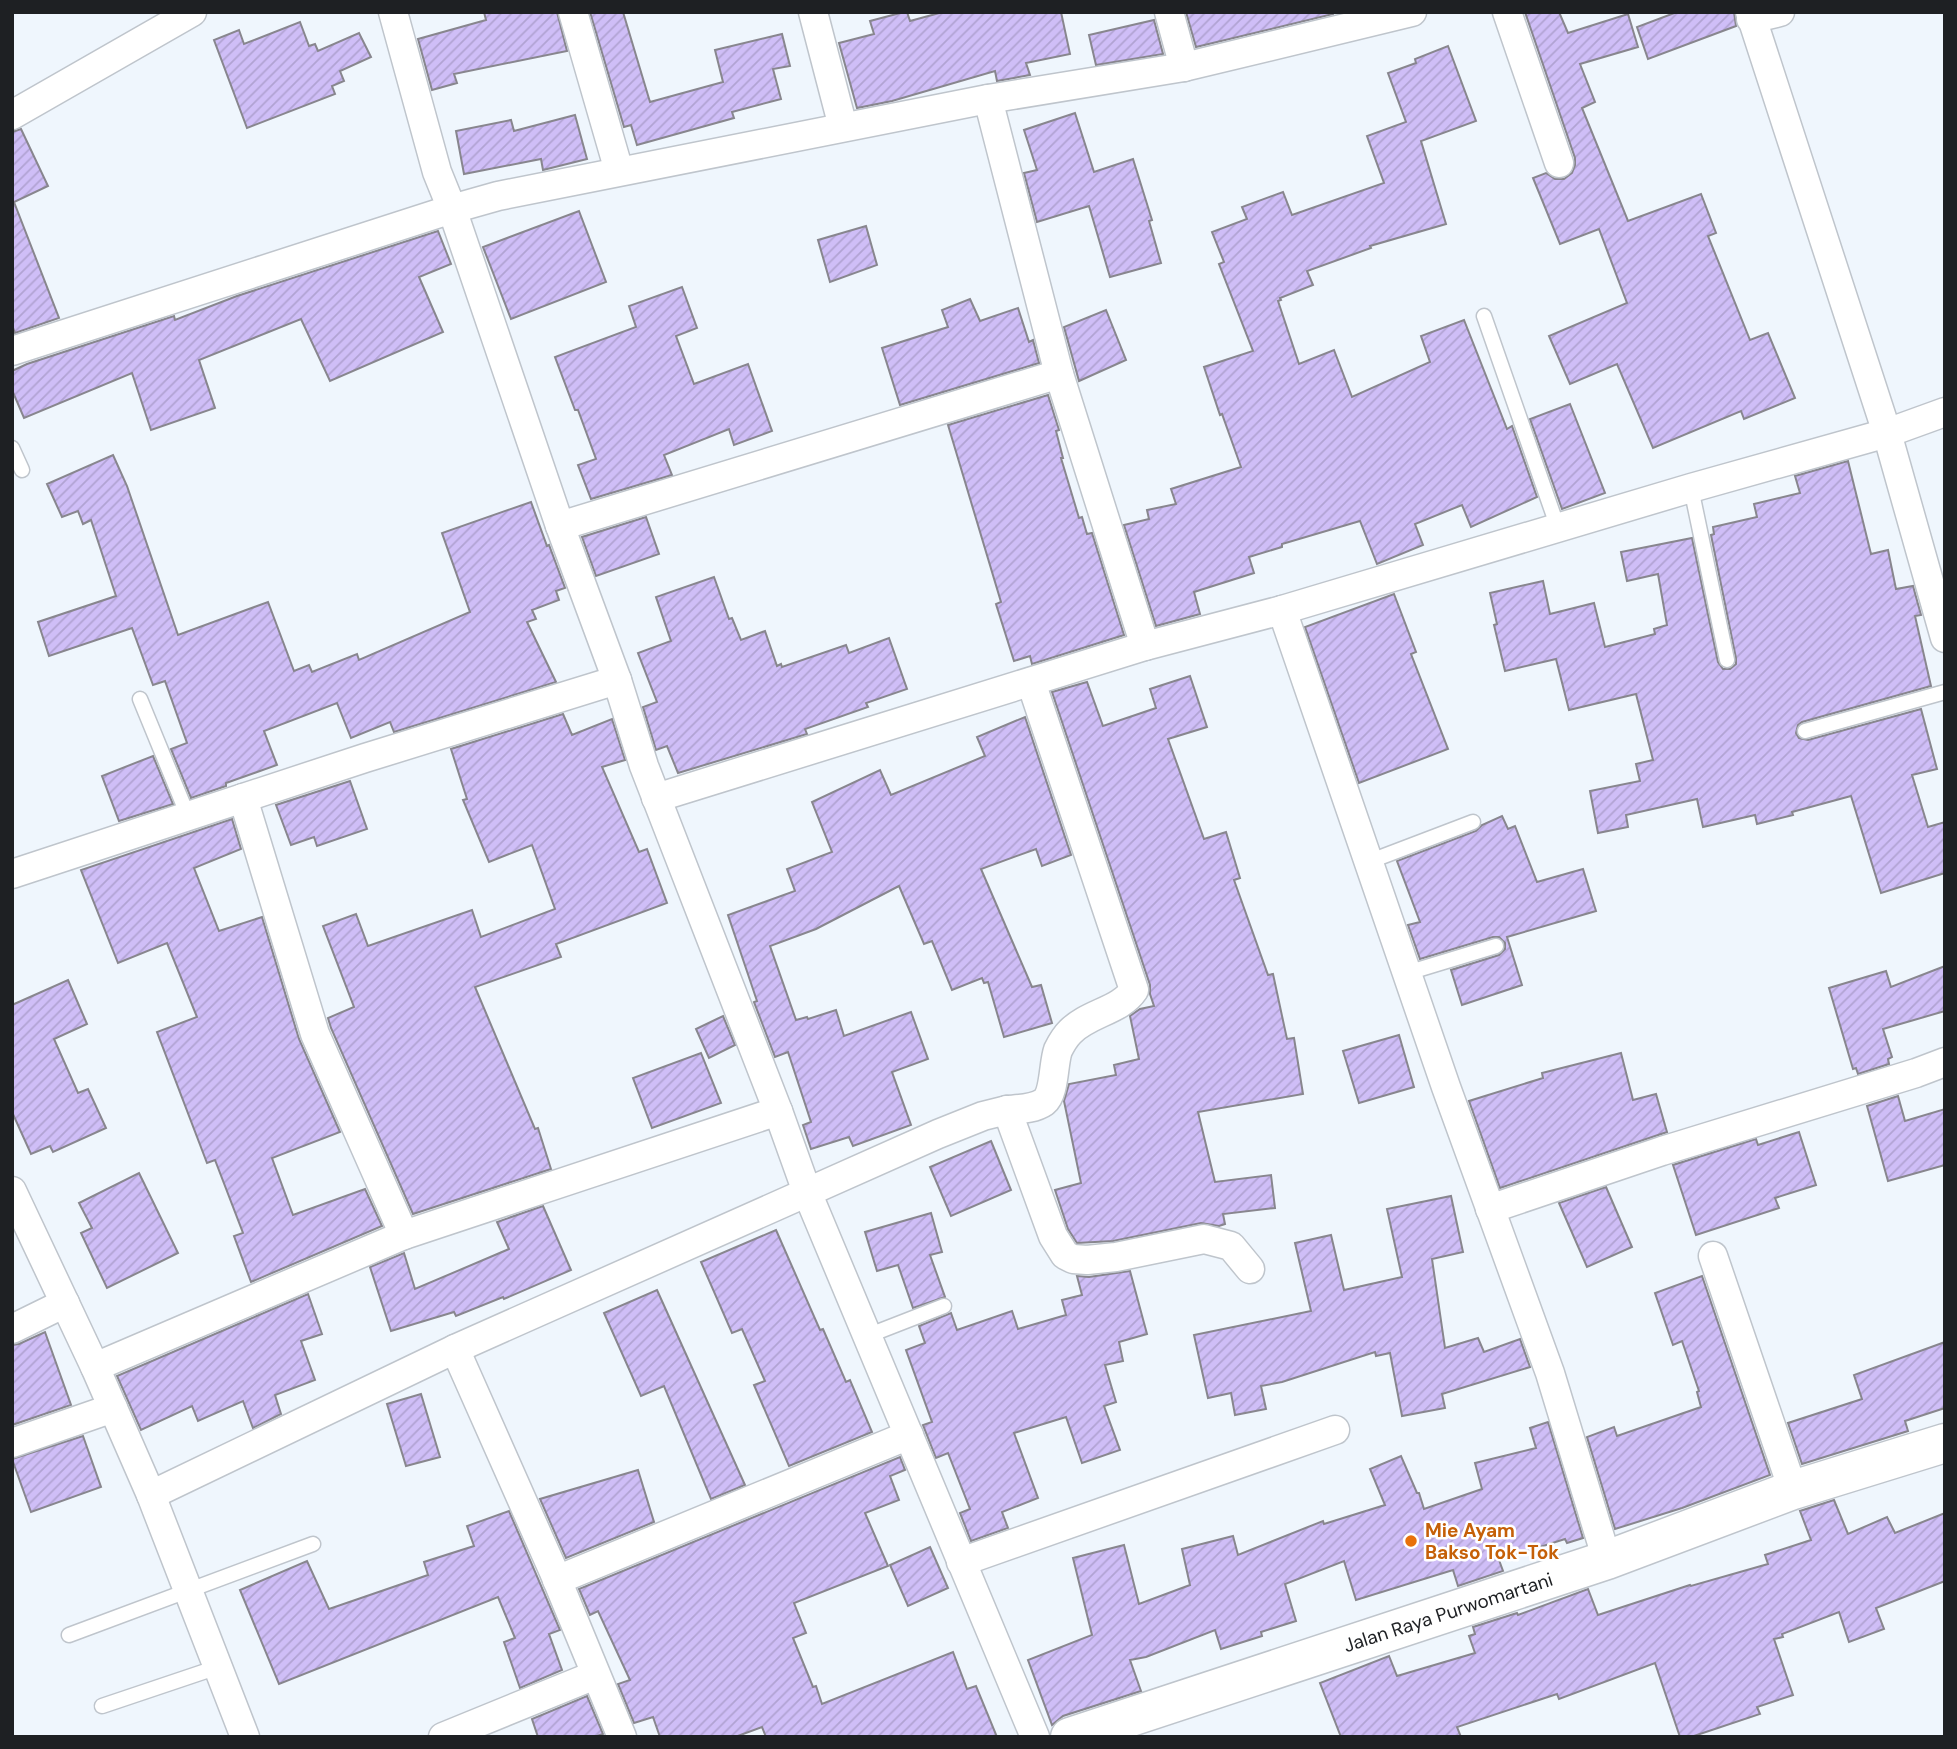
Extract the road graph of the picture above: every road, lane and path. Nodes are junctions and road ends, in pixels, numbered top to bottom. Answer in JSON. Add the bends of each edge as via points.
{"nodes":[{"id":1,"x":192,"y":12,"type":"edge"},
{"id":2,"x":393,"y":12,"type":"edge"},
{"id":3,"x":573,"y":12,"type":"edge"},
{"id":4,"x":813,"y":12,"type":"edge"},
{"id":5,"x":1170,"y":12,"type":"edge"},
{"id":6,"x":1412,"y":12,"type":"edge"},
{"id":7,"x":1507,"y":12,"type":"edge"},
{"id":8,"x":1780,"y":12,"type":"edge"},
{"id":9,"x":1751,"y":15,"type":"edge"},
{"id":10,"x":1184,"y":67,"type":"junction"},
{"id":11,"x":988,"y":99,"type":"junction"},
{"id":12,"x":12,"y":115,"type":"edge"},
{"id":13,"x":843,"y":127,"type":"junction"},
{"id":14,"x":1559,"y":163,"type":"dead end"},
{"id":15,"x":619,"y":171,"type":"junction"},
{"id":16,"x":453,"y":209,"type":"junction"},
{"id":17,"x":1484,"y":316,"type":"dead end"},
{"id":18,"x":12,"y":351,"type":"edge"},
{"id":19,"x":1059,"y":374,"type":"junction"},
{"id":20,"x":1945,"y":412,"type":"edge"},
{"id":21,"x":1887,"y":433,"type":"junction"},
{"id":22,"x":12,"y":448,"type":"edge"},
{"id":23,"x":22,"y":470,"type":"dead end"},
{"id":24,"x":1691,"y":488,"type":"junction"},
{"id":25,"x":560,"y":526,"type":"junction"},
{"id":26,"x":1558,"y":528,"type":"junction"},
{"id":27,"x":1282,"y":610,"type":"junction"},
{"id":28,"x":1945,"y":638,"type":"edge"},
{"id":29,"x":1145,"y":646,"type":"junction"},
{"id":30,"x":1727,"y":660,"type":"dead end"},
{"id":31,"x":617,"y":680,"type":"junction"},
{"id":32,"x":1031,"y":682,"type":"junction"},
{"id":33,"x":1945,"y":692,"type":"edge"},
{"id":34,"x":140,"y":699,"type":"dead end"},
{"id":35,"x":1805,"y":731,"type":"dead end"},
{"id":36,"x":243,"y":798,"type":"junction"},
{"id":37,"x":656,"y":798,"type":"junction"},
{"id":38,"x":188,"y":816,"type":"junction"},
{"id":39,"x":1473,"y":822,"type":"dead end"},
{"id":40,"x":1368,"y":862,"type":"junction"},
{"id":41,"x":12,"y":874,"type":"edge"},
{"id":42,"x":1496,"y":946,"type":"dead end"},
{"id":43,"x":1407,"y":973,"type":"junction"},
{"id":44,"x":1945,"y":1062,"type":"edge"},
{"id":45,"x":1007,"y":1110,"type":"junction"},
{"id":46,"x":778,"y":1111,"type":"junction"},
{"id":47,"x":12,"y":1191,"type":"edge"},
{"id":48,"x":807,"y":1192,"type":"junction"},
{"id":49,"x":1490,"y":1209,"type":"junction"},
{"id":50,"x":19,"y":1222,"type":"edge"},
{"id":51,"x":404,"y":1235,"type":"junction"},
{"id":52,"x":1713,"y":1256,"type":"dead end"},
{"id":53,"x":1250,"y":1269,"type":"dead end"},
{"id":54,"x":65,"y":1303,"type":"junction"},
{"id":55,"x":944,"y":1306,"type":"dead end"},
{"id":56,"x":12,"y":1329,"type":"edge"},
{"id":57,"x":867,"y":1336,"type":"junction"},
{"id":58,"x":455,"y":1349,"type":"junction"},
{"id":59,"x":95,"y":1367,"type":"junction"},
{"id":60,"x":113,"y":1408,"type":"junction"},
{"id":61,"x":1335,"y":1430,"type":"dead end"},
{"id":62,"x":909,"y":1435,"type":"junction"},
{"id":63,"x":12,"y":1443,"type":"edge"},
{"id":64,"x":1945,"y":1443,"type":"edge"},
{"id":65,"x":1793,"y":1490,"type":"junction"},
{"id":66,"x":151,"y":1495,"type":"junction"},
{"id":67,"x":313,"y":1544,"type":"dead end"},
{"id":68,"x":1607,"y":1560,"type":"junction"},
{"id":69,"x":961,"y":1562,"type":"junction"},
{"id":70,"x":557,"y":1580,"type":"junction"},
{"id":71,"x":188,"y":1591,"type":"junction"},
{"id":72,"x":69,"y":1635,"type":"dead end"},
{"id":73,"x":218,"y":1667,"type":"junction"},
{"id":74,"x":596,"y":1675,"type":"junction"},
{"id":75,"x":102,"y":1706,"type":"dead end"},
{"id":76,"x":245,"y":1737,"type":"edge"},
{"id":77,"x":443,"y":1737,"type":"edge"},
{"id":78,"x":622,"y":1737,"type":"edge"},
{"id":79,"x":1035,"y":1737,"type":"edge"},
{"id":80,"x":1070,"y":1737,"type":"edge"}],
"edges":[{"from":1,"to":12,"type":"street"},
{"from":2,"to":16,"type":"street","via":[[437,172]]},
{"from":3,"to":15,"type":"street"},
{"from":4,"to":13,"type":"street"},
{"from":5,"to":10,"type":"street"},
{"from":6,"to":10,"type":"street"},
{"from":7,"to":14,"type":"street"},
{"from":8,"to":9,"type":"street"},
{"from":9,"to":21,"type":"street"},
{"from":10,"to":11,"type":"street"},
{"from":11,"to":13,"type":"street"},
{"from":11,"to":19,"type":"street"},
{"from":13,"to":15,"type":"street"},
{"from":15,"to":16,"type":"street"},
{"from":16,"to":18,"type":"street"},
{"from":16,"to":25,"type":"street"},
{"from":17,"to":26,"type":"lane"},
{"from":19,"to":25,"type":"street"},
{"from":19,"to":29,"type":"street"},
{"from":20,"to":21,"type":"street"},
{"from":21,"to":24,"type":"street"},
{"from":21,"to":28,"type":"street"},
{"from":22,"to":23,"type":"lane"},
{"from":24,"to":26,"type":"street"},
{"from":24,"to":30,"type":"lane"},
{"from":25,"to":31,"type":"street"},
{"from":26,"to":27,"type":"street"},
{"from":27,"to":29,"type":"street"},
{"from":27,"to":40,"type":"street"},
{"from":29,"to":32,"type":"street"},
{"from":31,"to":36,"type":"street"},
{"from":31,"to":37,"type":"street"},
{"from":32,"to":37,"type":"street"},
{"from":32,"to":45,"type":"street","via":[[1134,990],[1070,1032],[1059,1049],[1046,1101]]},
{"from":33,"to":35,"type":"lane"},
{"from":34,"to":38,"type":"lane"},
{"from":36,"to":38,"type":"street"},
{"from":36,"to":51,"type":"street","via":[[315,1034]]},
{"from":37,"to":46,"type":"street"},
{"from":38,"to":41,"type":"street"},
{"from":39,"to":40,"type":"lane"},
{"from":40,"to":43,"type":"street"},
{"from":42,"to":43,"type":"lane"},
{"from":43,"to":49,"type":"street"},
{"from":44,"to":49,"type":"street"},
{"from":45,"to":48,"type":"street","via":[[970,1121]]},
{"from":45,"to":53,"type":"street","via":[[1053,1236],[1065,1255],[1087,1260],[1116,1257],[1204,1240],[1231,1247]]},
{"from":46,"to":48,"type":"street"},
{"from":46,"to":51,"type":"street"},
{"from":47,"to":50,"type":"street"},
{"from":48,"to":57,"type":"street"},
{"from":48,"to":58,"type":"street"},
{"from":49,"to":68,"type":"street","via":[[1550,1373]]},
{"from":50,"to":54,"type":"street"},
{"from":51,"to":59,"type":"street"},
{"from":52,"to":65,"type":"street"},
{"from":54,"to":56,"type":"street"},
{"from":54,"to":59,"type":"street"},
{"from":55,"to":57,"type":"lane"},
{"from":57,"to":62,"type":"street"},
{"from":58,"to":66,"type":"street"},
{"from":58,"to":70,"type":"street"},
{"from":59,"to":60,"type":"street"},
{"from":60,"to":63,"type":"street"},
{"from":60,"to":66,"type":"street"},
{"from":61,"to":69,"type":"street"},
{"from":62,"to":69,"type":"street"},
{"from":62,"to":70,"type":"street"},
{"from":64,"to":65,"type":"street","name":"Jalan Raya Purwomartani"},
{"from":65,"to":68,"type":"street","name":"Jalan Raya Purwomartani"},
{"from":66,"to":71,"type":"street"},
{"from":67,"to":71,"type":"lane"},
{"from":68,"to":80,"type":"street","name":"Jalan Raya Purwomartani"},
{"from":69,"to":79,"type":"street"},
{"from":70,"to":74,"type":"street"},
{"from":71,"to":72,"type":"lane"},
{"from":71,"to":73,"type":"street"},
{"from":73,"to":75,"type":"lane"},
{"from":73,"to":76,"type":"street"},
{"from":74,"to":77,"type":"street"},
{"from":74,"to":78,"type":"street"}]}
